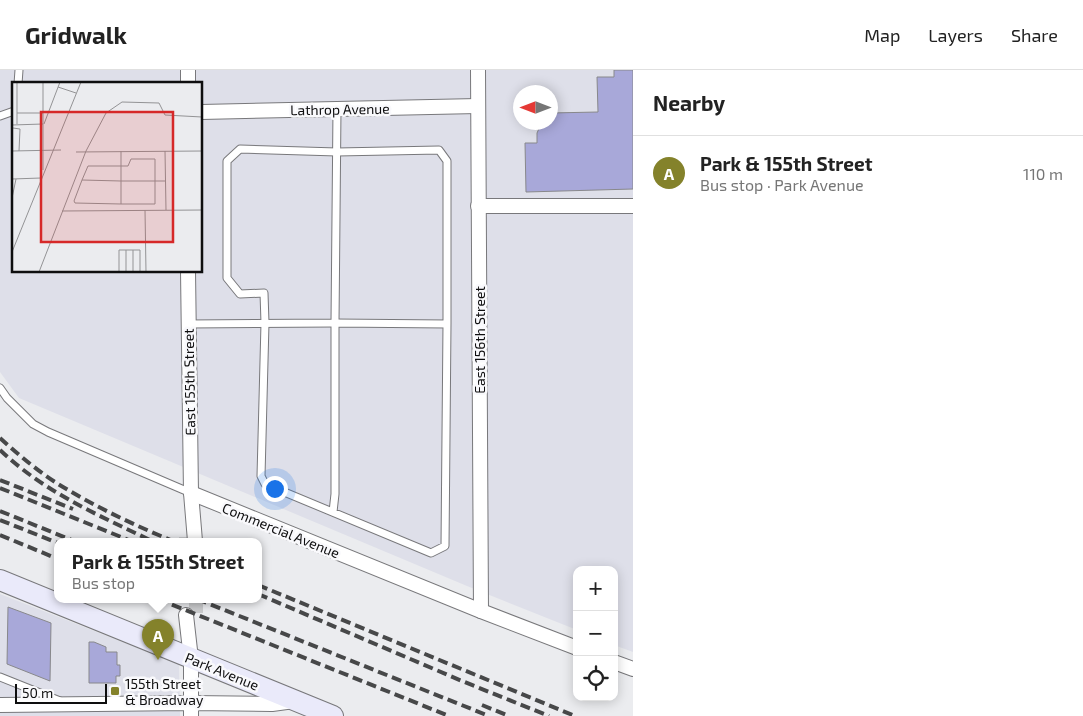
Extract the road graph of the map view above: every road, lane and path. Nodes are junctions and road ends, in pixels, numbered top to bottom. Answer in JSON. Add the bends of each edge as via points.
{"nodes":[{"id":1,"x":478,"y":70,"type":"edge"},
{"id":2,"x":478,"y":106,"type":"junction"},
{"id":3,"x":337,"y":109,"type":"junction"},
{"id":4,"x":12,"y":112,"type":"edge"},
{"id":5,"x":202,"y":112,"type":"edge"},
{"id":6,"x":0,"y":116,"type":"edge"},
{"id":7,"x":337,"y":152,"type":"junction"},
{"id":8,"x":478,"y":206,"type":"junction"},
{"id":9,"x":633,"y":206,"type":"edge"},
{"id":10,"x":188,"y":272,"type":"edge"},
{"id":11,"x":265,"y":323,"type":"junction"},
{"id":12,"x":335,"y":323,"type":"junction"},
{"id":13,"x":188,"y":324,"type":"junction"},
{"id":14,"x":447,"y":324,"type":"junction"},
{"id":15,"x":0,"y":388,"type":"edge"},
{"id":16,"x":191,"y":493,"type":"junction"},
{"id":17,"x":333,"y":512,"type":"junction"},
{"id":18,"x":191,"y":538,"type":"edge"},
{"id":19,"x":0,"y":580,"type":"edge"},
{"id":20,"x":54,"y":602,"type":"edge"},
{"id":21,"x":56,"y":603,"type":"edge"},
{"id":22,"x":481,"y":611,"type":"junction"},
{"id":23,"x":191,"y":617,"type":"tunnel mouth"},
{"id":24,"x":573,"y":646,"type":"edge"},
{"id":25,"x":191,"y":659,"type":"junction"},
{"id":26,"x":618,"y":663,"type":"edge"},
{"id":27,"x":633,"y":669,"type":"edge"},
{"id":28,"x":0,"y":677,"type":"edge"},
{"id":29,"x":295,"y":701,"type":"junction"},
{"id":30,"x":63,"y":706,"type":"junction"},
{"id":31,"x":4,"y":707,"type":"edge"},
{"id":32,"x":191,"y":710,"type":"edge"},
{"id":33,"x":326,"y":715,"type":"edge"}],
"edges":[{"from":1,"to":2,"type":"street","name":"East 156th Street"},
{"from":2,"to":3,"type":"street","name":"Lathrop Avenue"},
{"from":2,"to":8,"type":"street","name":"East 156th Street"},
{"from":3,"to":5,"type":"street","name":"Lathrop Avenue"},
{"from":3,"to":7,"type":"lane"},
{"from":4,"to":6,"type":"lane"},
{"from":7,"to":11,"type":"lane","via":[[240,149],[227,161],[228,278],[240,294],[264,293]]},
{"from":7,"to":12,"type":"lane"},
{"from":7,"to":14,"type":"lane","via":[[439,150],[448,161]]},
{"from":8,"to":9,"type":"street"},
{"from":8,"to":22,"type":"street","name":"East 156th Street"},
{"from":10,"to":13,"type":"street","name":"East 155th Street"},
{"from":11,"to":12,"type":"lane"},
{"from":11,"to":13,"type":"lane"},
{"from":11,"to":17,"type":"lane","via":[[261,476],[265,484]]},
{"from":12,"to":14,"type":"lane"},
{"from":12,"to":17,"type":"lane"},
{"from":13,"to":16,"type":"street","name":"East 155th Street"},
{"from":14,"to":17,"type":"lane","via":[[445,546],[431,553]]},
{"from":15,"to":16,"type":"lane","name":"Commercial Avenue","via":[[33,424]]},
{"from":16,"to":18,"type":"street","name":"East 155th Street"},
{"from":16,"to":22,"type":"street","name":"Commercial Avenue"},
{"from":19,"to":20,"type":"street","name":"Park Avenue"},
{"from":21,"to":25,"type":"street","name":"Park Avenue"},
{"from":22,"to":24,"type":"street","name":"Commercial Avenue"},
{"from":23,"to":25,"type":"street"},
{"from":25,"to":29,"type":"street","name":"Park Avenue"},
{"from":25,"to":32,"type":"street"},
{"from":26,"to":27,"type":"street"},
{"from":28,"to":30,"type":"lane"},
{"from":29,"to":32,"type":"street"},
{"from":29,"to":33,"type":"street","name":"Park Avenue"},
{"from":30,"to":31,"type":"street"},
{"from":30,"to":32,"type":"street"}]}
